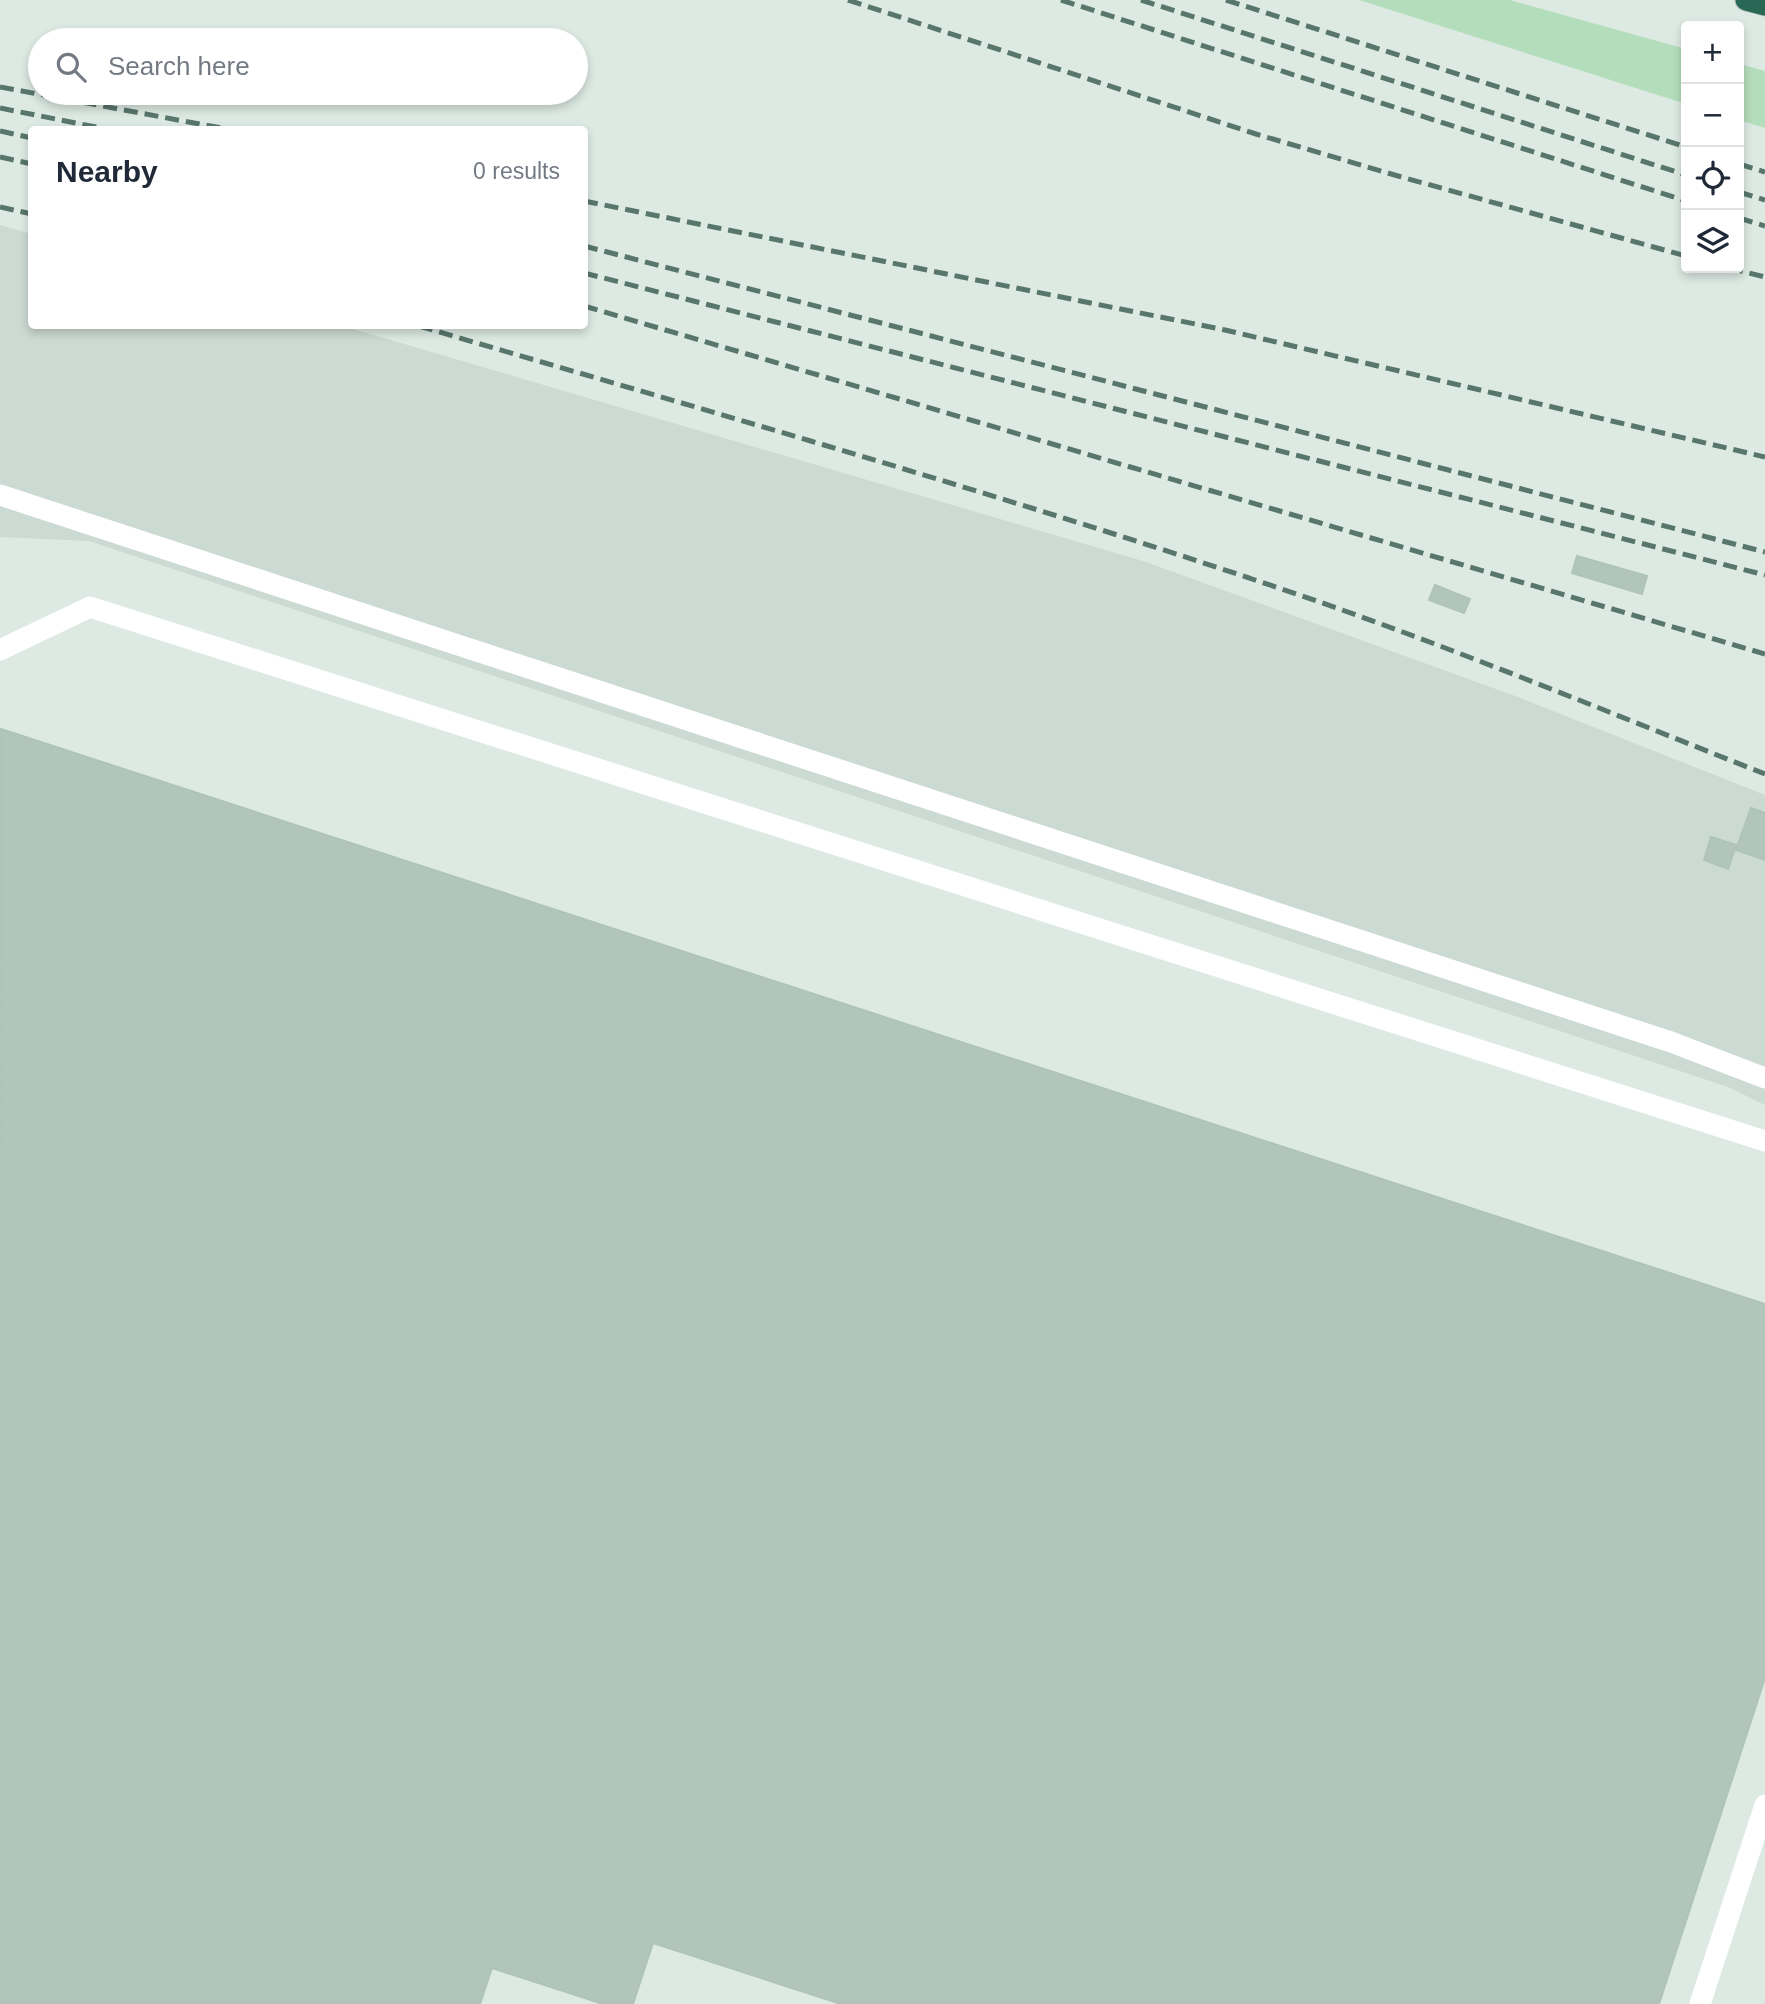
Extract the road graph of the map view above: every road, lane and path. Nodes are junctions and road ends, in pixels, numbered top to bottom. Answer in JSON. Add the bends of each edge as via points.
{"nodes":[{"id":1,"x":1746,"y":0,"type":"edge"},
{"id":2,"x":1765,"y":5,"type":"edge"},
{"id":3,"x":0,"y":495,"type":"edge"},
{"id":4,"x":0,"y":650,"type":"edge"},
{"id":5,"x":1765,"y":1078,"type":"edge"},
{"id":6,"x":1765,"y":1141,"type":"edge"},
{"id":7,"x":1765,"y":1805,"type":"edge"},
{"id":8,"x":1700,"y":2004,"type":"edge"}],
"edges":[{"from":1,"to":2,"type":"highway"},
{"from":3,"to":5,"type":"lane","via":[[1671,1042]]},
{"from":4,"to":6,"type":"lane","via":[[90,607]]},
{"from":7,"to":8,"type":"lane"}]}
